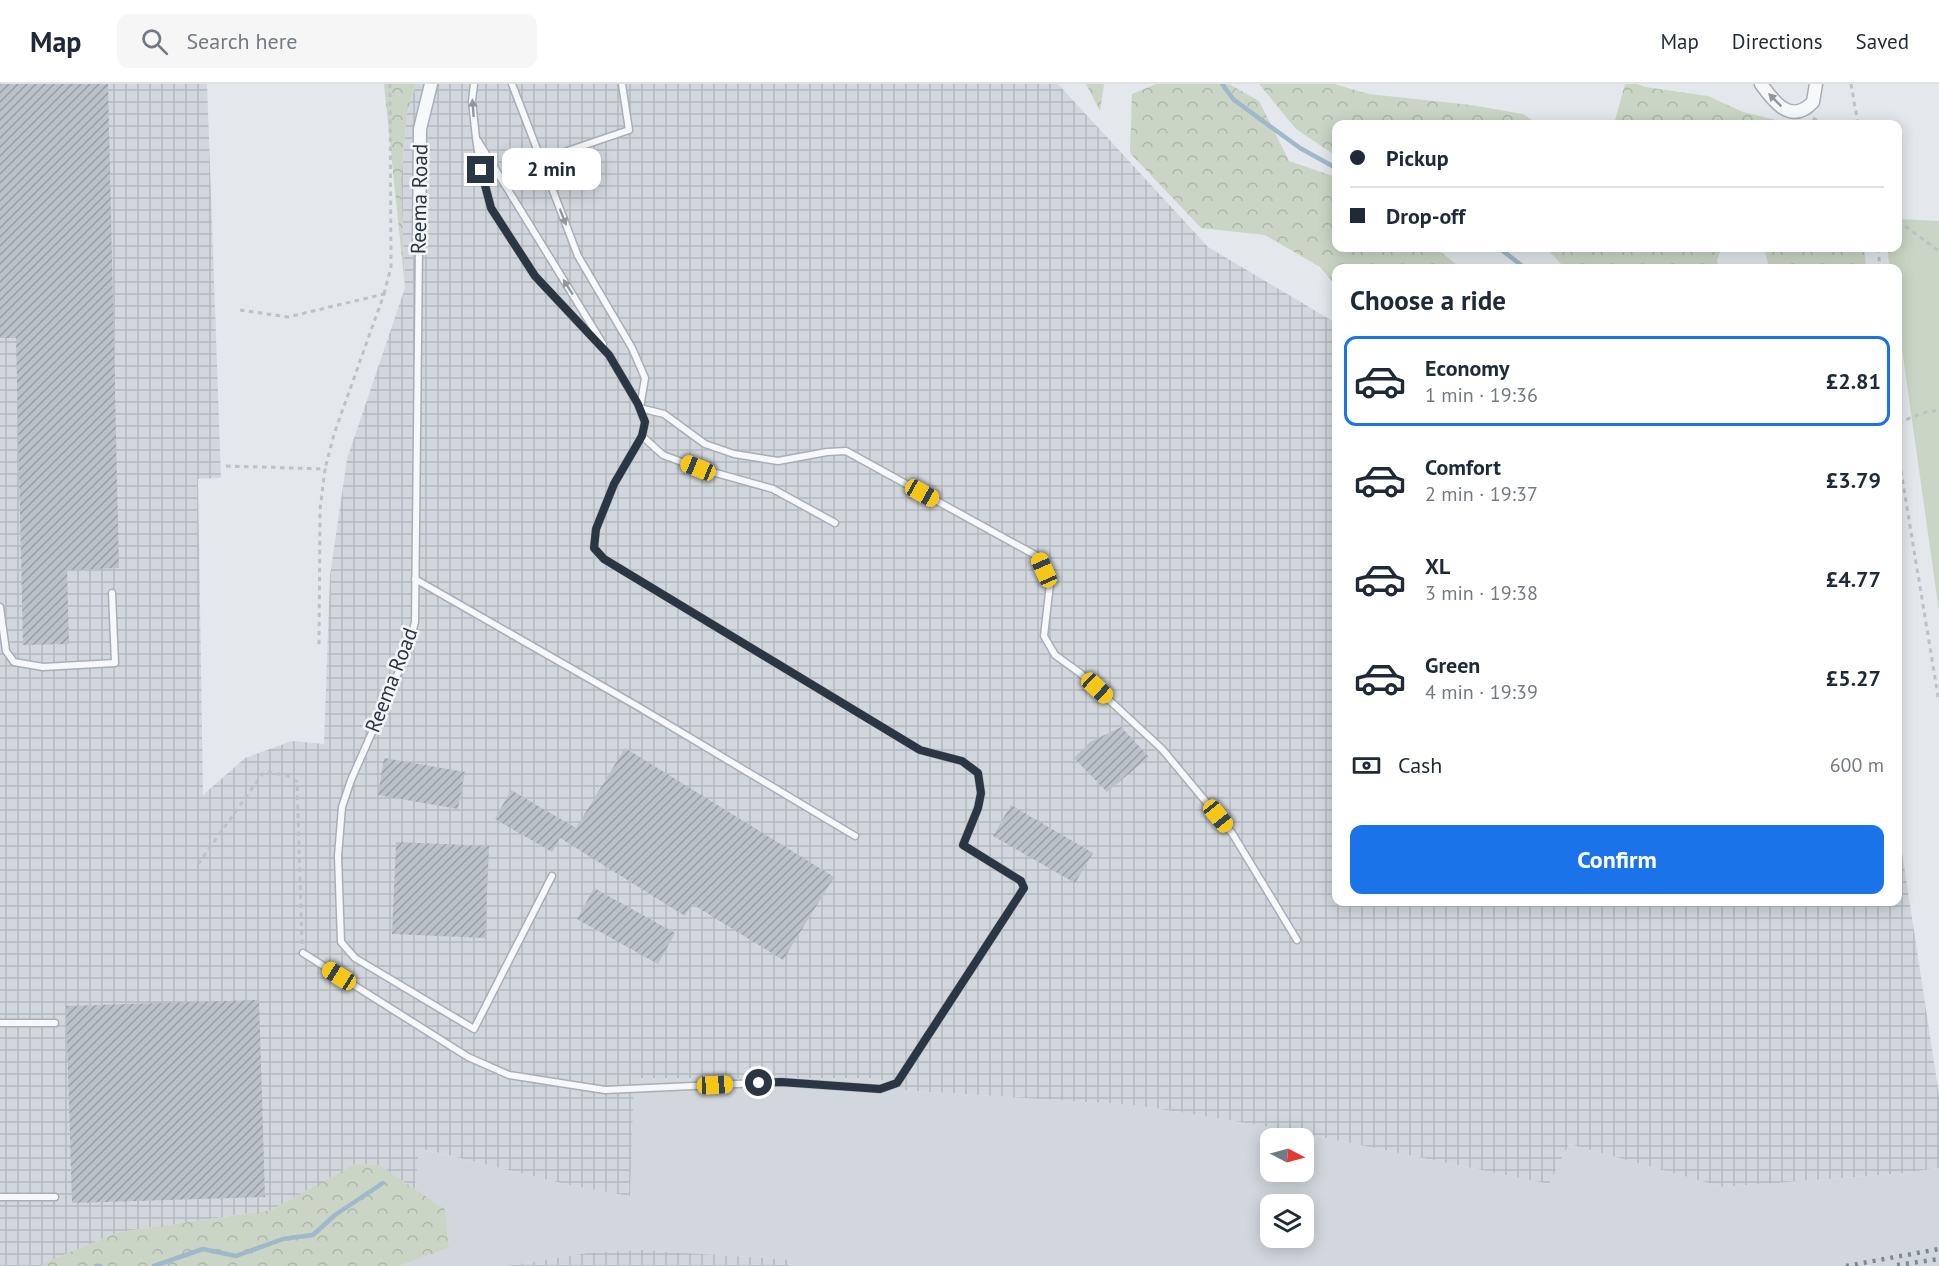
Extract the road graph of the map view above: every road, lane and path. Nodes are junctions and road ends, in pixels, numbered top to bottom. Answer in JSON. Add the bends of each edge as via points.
{"nodes":[{"id":1,"x":390,"y":84,"type":"edge"},
{"id":2,"x":431,"y":84,"type":"edge"},
{"id":3,"x":474,"y":84,"type":"edge"},
{"id":4,"x":512,"y":84,"type":"edge"},
{"id":5,"x":622,"y":84,"type":"edge"},
{"id":6,"x":1761,"y":84,"type":"edge"},
{"id":7,"x":1816,"y":84,"type":"edge"},
{"id":8,"x":1851,"y":84,"type":"edge"},
{"id":9,"x":1857,"y":120,"type":"edge"},
{"id":10,"x":476,"y":138,"type":"junction"},
{"id":11,"x":541,"y":160,"type":"junction"},
{"id":12,"x":1902,"y":224,"type":"edge"},
{"id":13,"x":419,"y":244,"type":"joint"},
{"id":14,"x":1939,"y":251,"type":"edge"},
{"id":15,"x":384,"y":294,"type":"junction"},
{"id":16,"x":240,"y":310,"type":"dead end"},
{"id":17,"x":609,"y":355,"type":"junction"},
{"id":18,"x":640,"y":408,"type":"junction"},
{"id":19,"x":1939,"y":410,"type":"edge"},
{"id":20,"x":1902,"y":421,"type":"edge"},
{"id":21,"x":642,"y":436,"type":"junction"},
{"id":22,"x":226,"y":466,"type":"dead end"},
{"id":23,"x":325,"y":469,"type":"junction"},
{"id":24,"x":1902,"y":477,"type":"edge"},
{"id":25,"x":835,"y":523,"type":"dead end"},
{"id":26,"x":415,"y":579,"type":"junction"},
{"id":27,"x":112,"y":593,"type":"dead end"},
{"id":28,"x":0,"y":607,"type":"edge"},
{"id":29,"x":320,"y":645,"type":"dead end"},
{"id":30,"x":1939,"y":702,"type":"edge"},
{"id":31,"x":855,"y":836,"type":"dead end"},
{"id":32,"x":198,"y":864,"type":"dead end"},
{"id":33,"x":552,"y":876,"type":"dead end"},
{"id":34,"x":1297,"y":940,"type":"dead end"},
{"id":35,"x":303,"y":954,"type":"joint"},
{"id":36,"x":0,"y":1023,"type":"edge"},
{"id":37,"x":55,"y":1023,"type":"dead end"},
{"id":38,"x":0,"y":1197,"type":"edge"},
{"id":39,"x":55,"y":1197,"type":"dead end"}],
"edges":[{"from":1,"to":15,"type":"path","via":[[391,267]]},
{"from":2,"to":13,"type":"street","name":"Reema Road","via":[[420,129]]},
{"from":10,"to":3,"type":"lane","one_way":true},
{"from":4,"to":11,"type":"lane"},
{"from":5,"to":11,"type":"lane","via":[[629,130]]},
{"from":7,"to":6,"type":"street","one_way":true,"via":[[1813,102],[1794,111],[1775,103]]},
{"from":8,"to":9,"type":"path"},
{"from":17,"to":10,"type":"lane","one_way":true},
{"from":10,"to":17,"type":"lane","via":[[491,208],[535,276]]},
{"from":11,"to":18,"type":"lane","one_way":true,"via":[[578,256],[632,348],[645,378]]},
{"from":12,"to":14,"type":"path"},
{"from":13,"to":26,"type":"lane","name":"Reema Road"},
{"from":15,"to":16,"type":"path","via":[[288,317]]},
{"from":15,"to":23,"type":"path"},
{"from":17,"to":18,"type":"lane"},
{"from":18,"to":21,"type":"lane","via":[[645,422]]},
{"from":18,"to":34,"type":"lane","via":[[664,414],[705,444],[734,454],[777,461],[846,451],[1037,556],[1050,584],[1044,636],[1055,655],[1162,748],[1232,833]]},
{"from":19,"to":20,"type":"path"},
{"from":21,"to":25,"type":"lane","via":[[663,455],[773,489]]},
{"from":21,"to":35,"type":"lane","via":[[614,484],[596,529],[594,548],[604,559],[920,750],[962,761],[978,773],[978,808],[963,845],[1021,881],[1024,888],[897,1083],[880,1089],[781,1082],[605,1090],[509,1076],[468,1057]]},
{"from":22,"to":23,"type":"path"},
{"from":23,"to":29,"type":"path","via":[[320,510]]},
{"from":24,"to":30,"type":"path"},
{"from":26,"to":31,"type":"lane"},
{"from":26,"to":33,"type":"lane","name":"Reema Road","via":[[415,621],[408,648],[342,807],[338,856],[341,942],[355,958],[474,1029]]},
{"from":27,"to":28,"type":"lane","via":[[115,663],[44,667],[14,662],[6,651]]},
{"from":32,"to":35,"type":"path","via":[[264,772],[286,775],[297,782]]},
{"from":36,"to":37,"type":"lane"},
{"from":38,"to":39,"type":"lane"}]}
